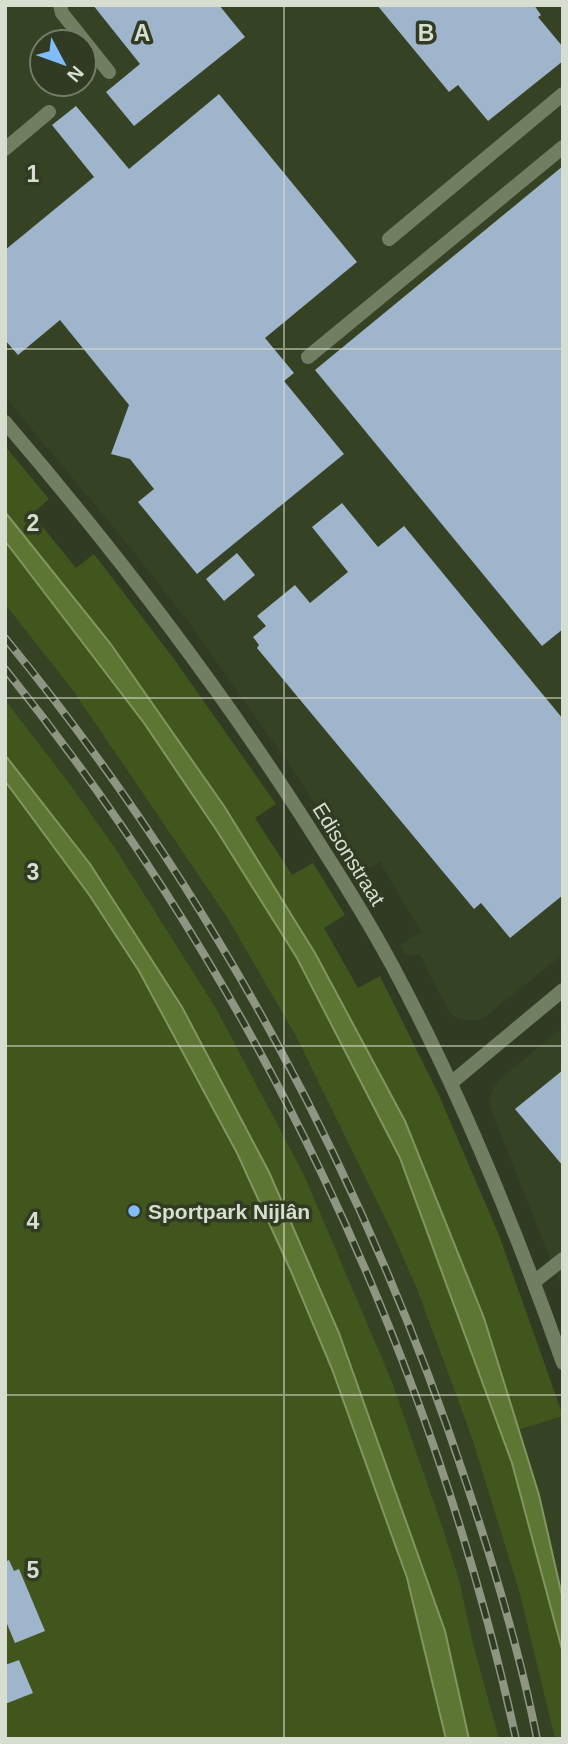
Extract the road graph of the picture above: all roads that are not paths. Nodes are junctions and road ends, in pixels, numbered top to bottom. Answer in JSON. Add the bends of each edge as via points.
{"nodes":[{"id":1,"x":60,"y":5,"type":"edge"},
{"id":2,"x":110,"y":72,"type":"dead end"},
{"id":3,"x":563,"y":94,"type":"edge"},
{"id":4,"x":49,"y":112,"type":"dead end"},
{"id":5,"x":563,"y":147,"type":"edge"},
{"id":6,"x":5,"y":149,"type":"edge"},
{"id":7,"x":389,"y":239,"type":"dead end"},
{"id":8,"x":308,"y":357,"type":"dead end"},
{"id":9,"x":5,"y":422,"type":"edge"},
{"id":10,"x":563,"y":990,"type":"edge"},
{"id":11,"x":451,"y":1083,"type":"junction"},
{"id":12,"x":563,"y":1259,"type":"edge"},
{"id":13,"x":534,"y":1282,"type":"junction"},
{"id":14,"x":563,"y":1363,"type":"edge"}],
"edges":[{"from":1,"to":2,"type":"street"},
{"from":3,"to":7,"type":"street"},
{"from":4,"to":6,"type":"street"},
{"from":5,"to":8,"type":"street"},
{"from":9,"to":11,"type":"street","name":"Edisonstraat","via":[[131,576],[273,772],[392,964]]},
{"from":10,"to":11,"type":"street"},
{"from":11,"to":13,"type":"street","name":"Edisonstraat"},
{"from":12,"to":13,"type":"street"},
{"from":13,"to":14,"type":"street","name":"Edisonstraat"}]}
